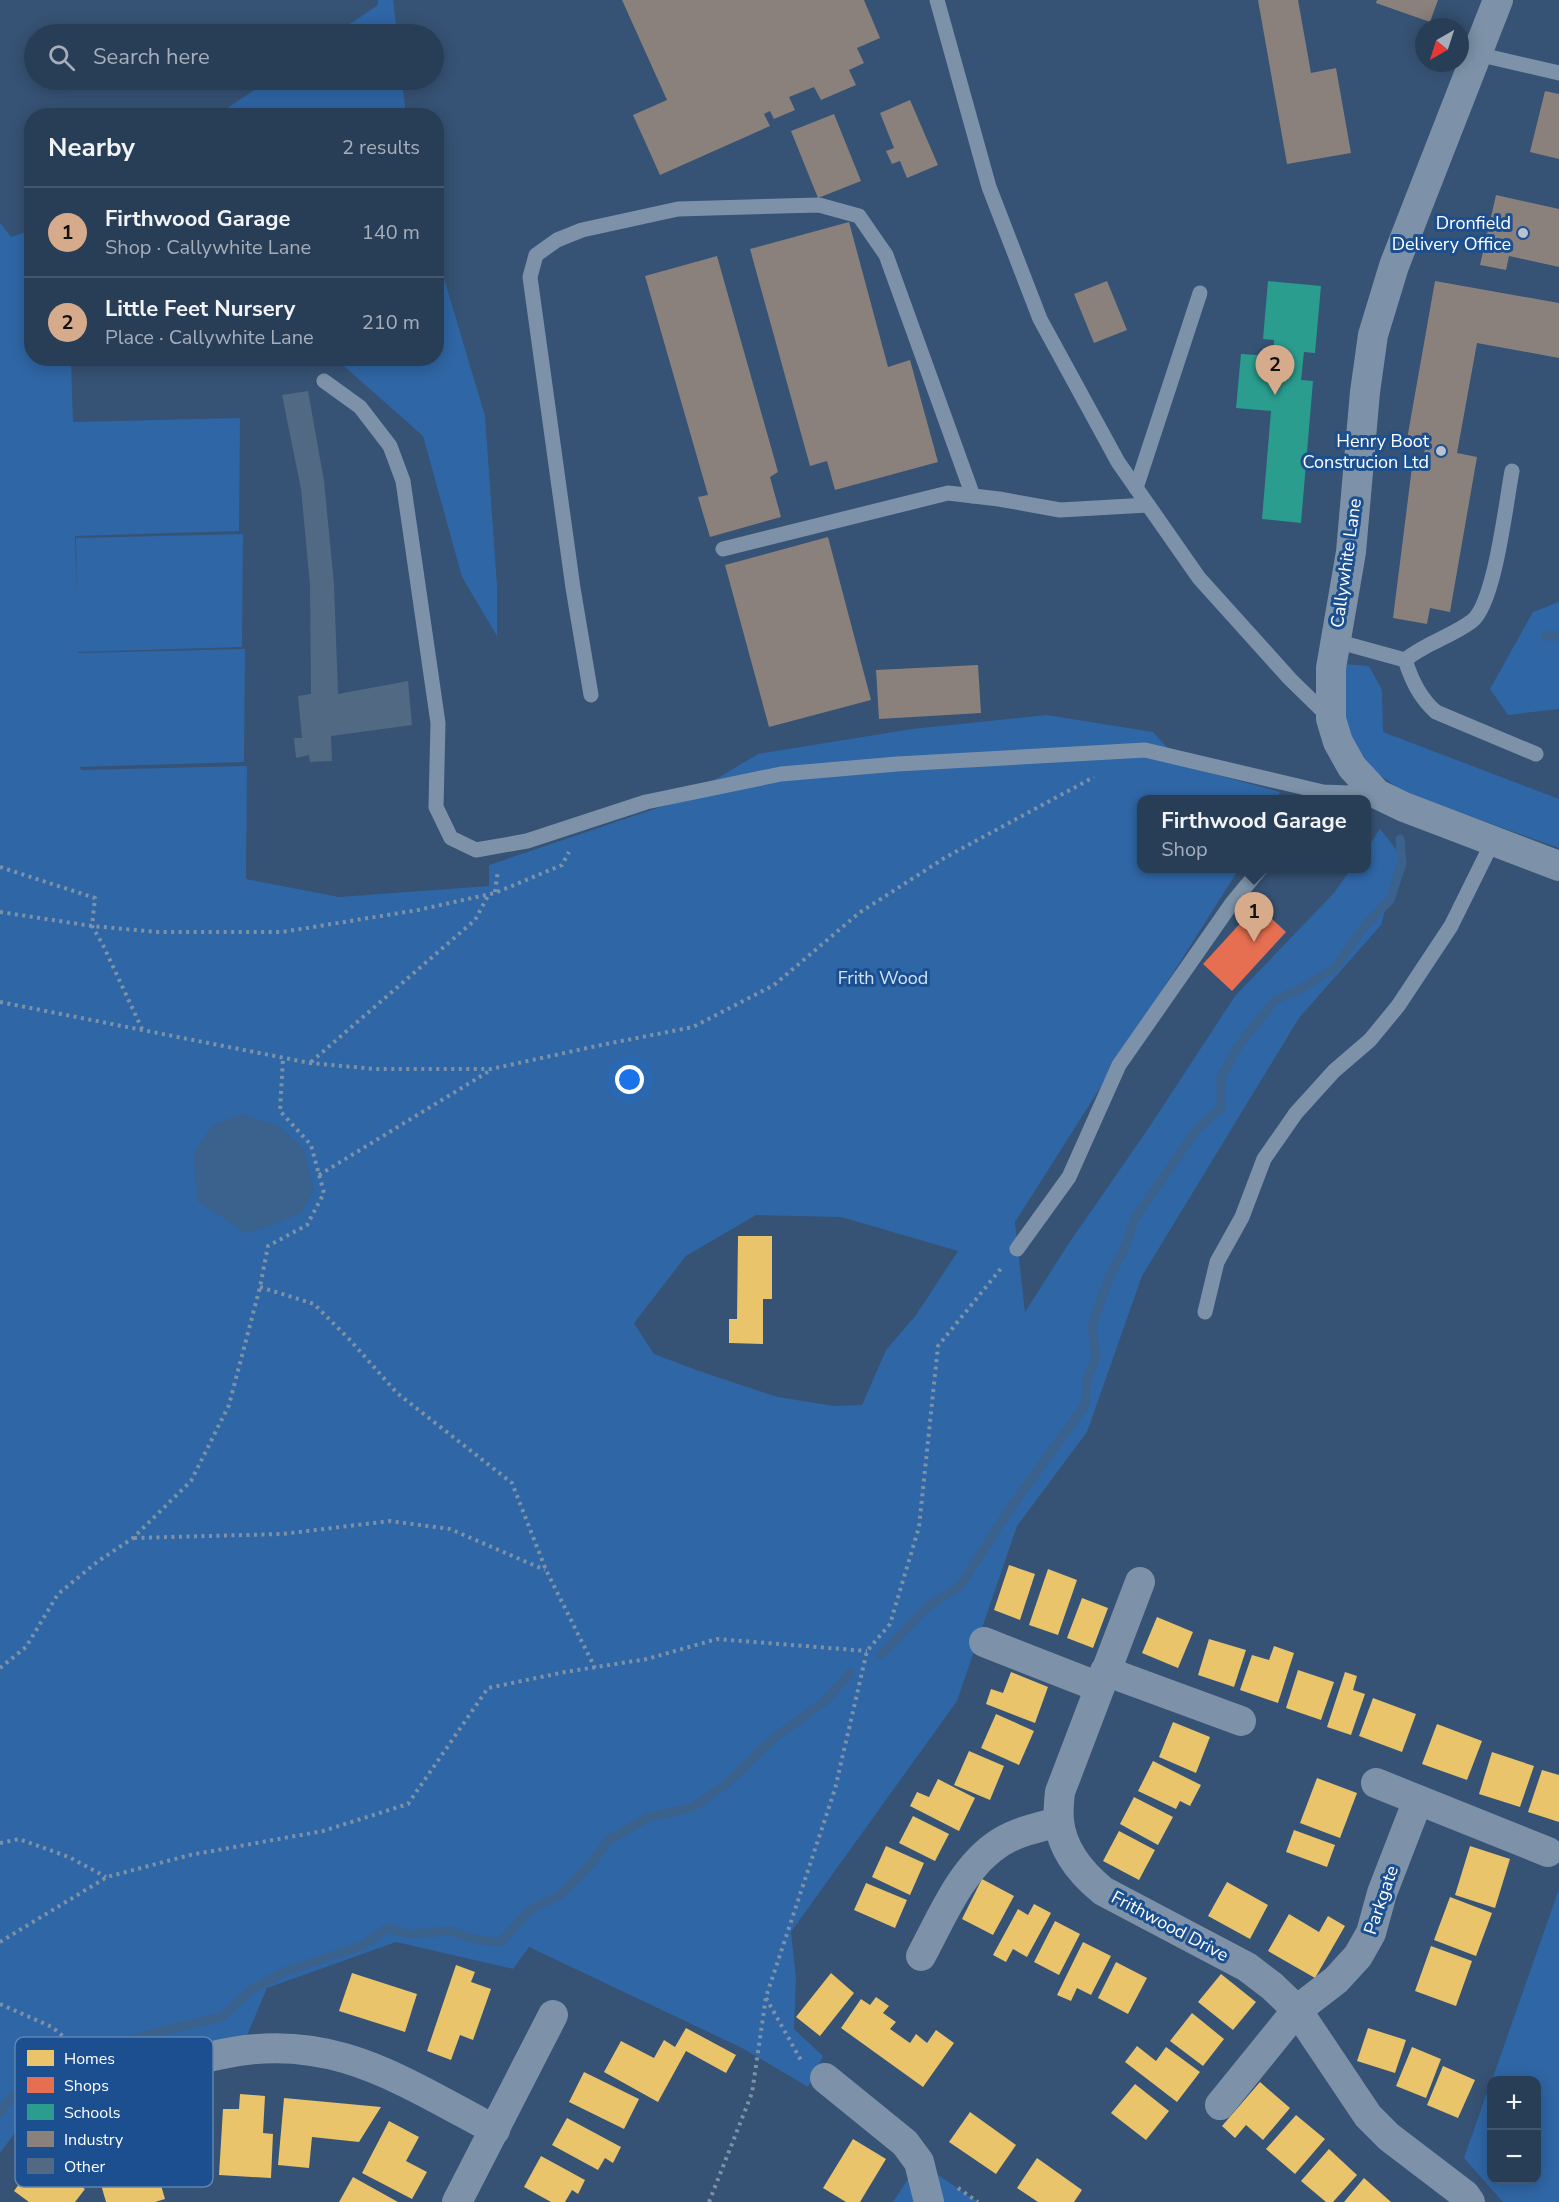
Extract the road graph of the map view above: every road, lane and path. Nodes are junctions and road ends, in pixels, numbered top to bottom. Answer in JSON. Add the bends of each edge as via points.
{"nodes":[{"id":1,"x":937,"y":0,"type":"edge"},
{"id":2,"x":1498,"y":0,"type":"edge"},
{"id":3,"x":1477,"y":54,"type":"junction"},
{"id":4,"x":1559,"y":73,"type":"edge"},
{"id":5,"x":1200,"y":293,"type":"dead end"},
{"id":6,"x":324,"y":381,"type":"dead end"},
{"id":7,"x":1512,"y":471,"type":"dead end"},
{"id":8,"x":1136,"y":488,"type":"junction"},
{"id":9,"x":973,"y":495,"type":"junction"},
{"id":10,"x":1148,"y":505,"type":"junction"},
{"id":11,"x":723,"y":549,"type":"dead end"},
{"id":12,"x":1336,"y":640,"type":"junction"},
{"id":13,"x":1405,"y":660,"type":"junction"},
{"id":14,"x":591,"y":695,"type":"dead end"},
{"id":15,"x":1331,"y":719,"type":"junction"},
{"id":16,"x":1536,"y":754,"type":"dead end"},
{"id":17,"x":1103,"y":772,"type":"dead end"},
{"id":18,"x":1352,"y":793,"type":"edge"},
{"id":19,"x":583,"y":822,"type":"junction"},
{"id":20,"x":1493,"y":841,"type":"junction"},
{"id":21,"x":1559,"y":866,"type":"edge"},
{"id":22,"x":0,"y":867,"type":"edge"},
{"id":23,"x":1257,"y":873,"type":"edge"},
{"id":24,"x":489,"y":894,"type":"junction"},
{"id":25,"x":0,"y":912,"type":"edge"},
{"id":26,"x":92,"y":926,"type":"junction"},
{"id":27,"x":0,"y":1002,"type":"edge"},
{"id":28,"x":142,"y":1029,"type":"junction"},
{"id":29,"x":284,"y":1059,"type":"junction"},
{"id":30,"x":310,"y":1063,"type":"junction"},
{"id":31,"x":491,"y":1069,"type":"junction"},
{"id":32,"x":319,"y":1174,"type":"junction"},
{"id":33,"x":1017,"y":1249,"type":"joint"},
{"id":34,"x":260,"y":1287,"type":"junction"},
{"id":35,"x":1205,"y":1312,"type":"dead end"},
{"id":36,"x":133,"y":1538,"type":"junction"},
{"id":37,"x":546,"y":1570,"type":"junction"},
{"id":38,"x":1140,"y":1582,"type":"dead end"},
{"id":39,"x":984,"y":1642,"type":"dead end"},
{"id":40,"x":867,"y":1651,"type":"junction"},
{"id":41,"x":0,"y":1668,"type":"edge"},
{"id":42,"x":595,"y":1668,"type":"junction"},
{"id":43,"x":1102,"y":1679,"type":"junction"},
{"id":44,"x":1242,"y":1721,"type":"dead end"},
{"id":45,"x":1376,"y":1783,"type":"dead end"},
{"id":46,"x":1418,"y":1800,"type":"junction"},
{"id":47,"x":1059,"y":1822,"type":"junction"},
{"id":48,"x":0,"y":1843,"type":"edge"},
{"id":49,"x":1548,"y":1852,"type":"dead end"},
{"id":50,"x":107,"y":1877,"type":"junction"},
{"id":51,"x":0,"y":1942,"type":"edge"},
{"id":52,"x":921,"y":1956,"type":"dead end"},
{"id":53,"x":766,"y":1997,"type":"junction"},
{"id":54,"x":0,"y":2004,"type":"edge"},
{"id":55,"x":1296,"y":2010,"type":"junction"},
{"id":56,"x":551,"y":2014,"type":"dead end"},
{"id":57,"x":64,"y":2037,"type":"edge"},
{"id":58,"x":213,"y":2056,"type":"edge"},
{"id":59,"x":825,"y":2078,"type":"joint"},
{"id":60,"x":1220,"y":2105,"type":"dead end"},
{"id":61,"x":495,"y":2130,"type":"junction"},
{"id":62,"x":457,"y":2202,"type":"edge"},
{"id":63,"x":709,"y":2202,"type":"edge"},
{"id":64,"x":928,"y":2202,"type":"edge"},
{"id":65,"x":1470,"y":2202,"type":"edge"}],
"edges":[{"from":1,"to":8,"type":"lane","via":[[988,187],[1040,319]]},
{"from":2,"to":3,"type":"street","name":"Callywhite Lane"},
{"from":3,"to":4,"type":"lane"},
{"from":3,"to":12,"type":"street","name":"Callywhite Lane","via":[[1394,266],[1373,335],[1351,552]]},
{"from":5,"to":8,"type":"lane"},
{"from":6,"to":19,"type":"lane","via":[[360,407],[390,446],[403,482],[438,723],[436,807],[451,838],[476,850],[526,841]]},
{"from":7,"to":13,"type":"lane","via":[[1492,579],[1478,614]]},
{"from":8,"to":10,"type":"lane"},
{"from":9,"to":10,"type":"lane","via":[[1060,510]]},
{"from":9,"to":11,"type":"lane","via":[[948,493]]},
{"from":9,"to":14,"type":"lane","via":[[886,255],[859,216],[819,205],[678,209],[582,230],[557,240],[536,255],[530,278]]},
{"from":10,"to":15,"type":"lane","via":[[1199,578]]},
{"from":12,"to":13,"type":"lane"},
{"from":12,"to":15,"type":"street","name":"Callywhite Lane","via":[[1331,668]]},
{"from":13,"to":16,"type":"lane","via":[[1418,692],[1436,712]]},
{"from":15,"to":18,"type":"street","name":"Callywhite Lane","via":[[1347,758]]},
{"from":17,"to":31,"type":"path","via":[[946,857],[859,913],[774,985],[693,1027]]},
{"from":18,"to":19,"type":"lane","via":[[1323,792],[1145,750],[781,774],[646,802]]},
{"from":18,"to":20,"type":"street","name":"Callywhite Lane","via":[[1377,794]]},
{"from":19,"to":24,"type":"path","via":[[562,865]]},
{"from":20,"to":21,"type":"street","name":"Callywhite Lane"},
{"from":20,"to":35,"type":"lane","via":[[1451,926],[1398,1006],[1370,1040],[1334,1071],[1296,1113],[1264,1159],[1242,1218],[1217,1262]]},
{"from":22,"to":26,"type":"path","via":[[95,898]]},
{"from":23,"to":33,"type":"lane","via":[[1119,1065],[1069,1177]]},
{"from":24,"to":26,"type":"path","via":[[282,932],[158,932]]},
{"from":24,"to":30,"type":"path","via":[[475,920]]},
{"from":25,"to":26,"type":"path"},
{"from":26,"to":28,"type":"path"},
{"from":27,"to":28,"type":"path"},
{"from":28,"to":29,"type":"path"},
{"from":29,"to":30,"type":"path"},
{"from":29,"to":32,"type":"path","via":[[280,1111],[311,1145]]},
{"from":30,"to":31,"type":"path","via":[[375,1069]]},
{"from":31,"to":32,"type":"path"},
{"from":32,"to":34,"type":"path","via":[[324,1194],[307,1224],[268,1246]]},
{"from":33,"to":40,"type":"path","via":[[938,1346],[920,1527],[890,1624]]},
{"from":34,"to":36,"type":"path","via":[[229,1405],[191,1481]]},
{"from":34,"to":37,"type":"path","via":[[314,1304],[397,1393],[512,1483]]},
{"from":36,"to":37,"type":"path","via":[[282,1534],[390,1521],[450,1529]]},
{"from":36,"to":41,"type":"path","via":[[58,1594],[26,1647]]},
{"from":37,"to":42,"type":"path"},
{"from":38,"to":43,"type":"street","name":"Frithwood Drive"},
{"from":39,"to":43,"type":"street"},
{"from":40,"to":42,"type":"path","via":[[717,1639],[646,1659]]},
{"from":40,"to":53,"type":"path","via":[[835,1790]]},
{"from":42,"to":50,"type":"path","via":[[488,1688],[408,1804],[323,1831],[190,1855]]},
{"from":43,"to":44,"type":"street"},
{"from":43,"to":47,"type":"street","name":"Frithwood Drive","via":[[1060,1792]]},
{"from":45,"to":46,"type":"street"},
{"from":46,"to":49,"type":"street"},
{"from":46,"to":55,"type":"street","name":"Parkgate","via":[[1371,1933],[1358,1956],[1336,1980]]},
{"from":47,"to":52,"type":"street","via":[[1020,1833],[981,1858],[965,1878]]},
{"from":47,"to":55,"type":"street","name":"Frithwood Drive","via":[[1068,1852],[1084,1875],[1103,1891],[1247,1967]]},
{"from":48,"to":50,"type":"path","via":[[19,1839],[69,1857]]},
{"from":50,"to":51,"type":"path"},
{"from":53,"to":59,"type":"path","via":[[808,2073]]},
{"from":53,"to":63,"type":"path","via":[[752,2093]]},
{"from":54,"to":57,"type":"path","via":[[52,2027]]},
{"from":55,"to":60,"type":"street","name":"Parkgate"},
{"from":55,"to":65,"type":"street","name":"Frithwood Drive","via":[[1368,2116]]},
{"from":56,"to":61,"type":"street"},
{"from":58,"to":61,"type":"street","via":[[253,2049],[297,2048],[337,2055],[376,2068]]},
{"from":59,"to":64,"type":"street","via":[[905,2142],[919,2163]]},
{"from":61,"to":62,"type":"street"}]}
